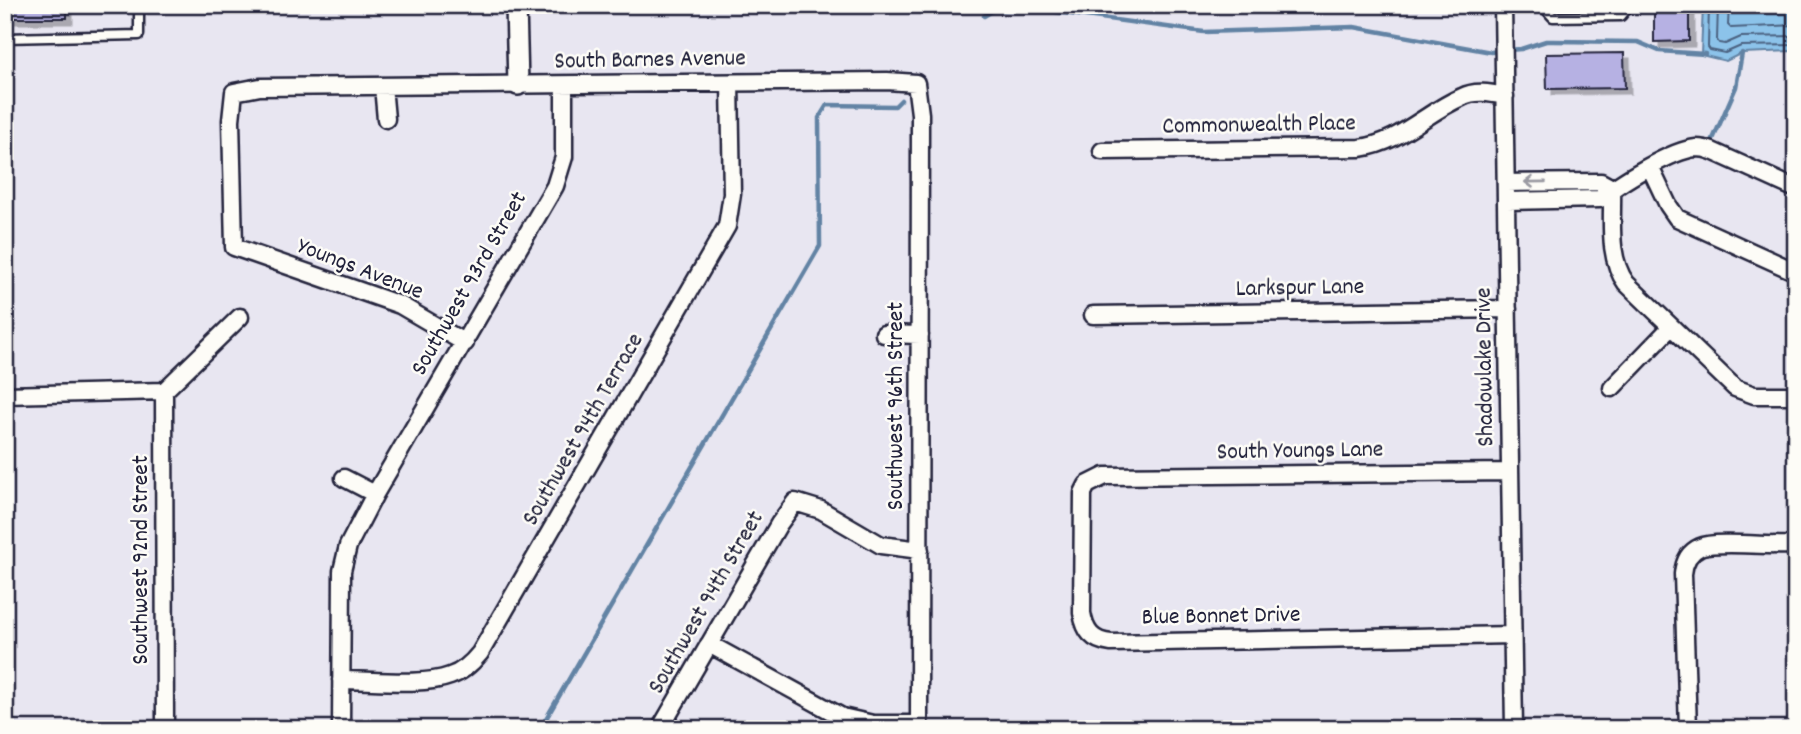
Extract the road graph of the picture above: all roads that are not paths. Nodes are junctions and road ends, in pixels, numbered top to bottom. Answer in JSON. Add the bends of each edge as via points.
{"nodes":[{"id":1,"x":139,"y":5,"type":"edge"},
{"id":2,"x":516,"y":5,"type":"edge"},
{"id":3,"x":1503,"y":5,"type":"edge"},
{"id":4,"x":1542,"y":5,"type":"edge"},
{"id":5,"x":1630,"y":5,"type":"edge"},
{"id":6,"x":5,"y":37,"type":"edge"},
{"id":7,"x":730,"y":83,"type":"junction"},
{"id":8,"x":916,"y":83,"type":"joint"},
{"id":9,"x":518,"y":85,"type":"junction"},
{"id":10,"x":564,"y":85,"type":"junction"},
{"id":11,"x":383,"y":86,"type":"junction"},
{"id":12,"x":1504,"y":96,"type":"junction"},
{"id":13,"x":386,"y":119,"type":"dead end"},
{"id":14,"x":1102,"y":151,"type":"dead end"},
{"id":15,"x":1650,"y":167,"type":"junction"},
{"id":16,"x":1506,"y":183,"type":"junction"},
{"id":17,"x":1612,"y":188,"type":"junction"},
{"id":18,"x":1796,"y":189,"type":"edge"},
{"id":19,"x":1564,"y":190,"type":"junction"},
{"id":20,"x":1506,"y":201,"type":"junction"},
{"id":21,"x":234,"y":247,"type":"joint"},
{"id":22,"x":1796,"y":272,"type":"edge"},
{"id":23,"x":1508,"y":309,"type":"junction"},
{"id":24,"x":1093,"y":315,"type":"dead end"},
{"id":25,"x":240,"y":317,"type":"dead end"},
{"id":26,"x":1671,"y":327,"type":"junction"},
{"id":27,"x":884,"y":334,"type":"dead end"},
{"id":28,"x":920,"y":335,"type":"junction"},
{"id":29,"x":465,"y":343,"type":"junction"},
{"id":30,"x":1612,"y":388,"type":"dead end"},
{"id":31,"x":164,"y":391,"type":"junction"},
{"id":32,"x":5,"y":394,"type":"edge"},
{"id":33,"x":1796,"y":396,"type":"edge"},
{"id":34,"x":1510,"y":472,"type":"junction"},
{"id":35,"x":344,"y":478,"type":"dead end"},
{"id":36,"x":1091,"y":482,"type":"joint"},
{"id":37,"x":375,"y":494,"type":"junction"},
{"id":38,"x":1796,"y":545,"type":"edge"},
{"id":39,"x":920,"y":550,"type":"junction"},
{"id":40,"x":1513,"y":635,"type":"junction"},
{"id":41,"x":709,"y":644,"type":"junction"},
{"id":42,"x":341,"y":680,"type":"junction"},
{"id":43,"x":919,"y":726,"type":"edge"},
{"id":44,"x":165,"y":729,"type":"edge"},
{"id":45,"x":341,"y":729,"type":"edge"},
{"id":46,"x":660,"y":729,"type":"edge"},
{"id":47,"x":1514,"y":729,"type":"edge"},
{"id":48,"x":1688,"y":729,"type":"edge"}],
"edges":[{"from":1,"to":6,"type":"lane","via":[[139,35]]},
{"from":2,"to":9,"type":"street"},
{"from":3,"to":12,"type":"street","name":"Shadowlake Drive"},
{"from":4,"to":5,"type":"lane","via":[[1553,17],[1621,16]]},
{"from":7,"to":8,"type":"street","name":"South Barnes Avenue"},
{"from":7,"to":10,"type":"street","name":"South Barnes Avenue"},
{"from":7,"to":42,"type":"street","name":"Southwest 94th Terrace","via":[[732,194],[727,226],[480,653],[465,669],[443,678]]},
{"from":8,"to":28,"type":"street","name":"Southwest 96th Street","via":[[920,114]]},
{"from":9,"to":10,"type":"street","name":"South Barnes Avenue"},
{"from":9,"to":11,"type":"street","name":"South Barnes Avenue"},
{"from":10,"to":29,"type":"street","name":"Southwest 93rd Street","via":[[564,150],[558,178]]},
{"from":11,"to":13,"type":"street"},
{"from":11,"to":21,"type":"street","name":"South Barnes Avenue","via":[[260,87],[234,92]]},
{"from":12,"to":14,"type":"street","name":"Commonwealth Place","via":[[1487,92],[1462,96],[1393,139],[1360,148]]},
{"from":12,"to":16,"type":"street","name":"Shadowlake Drive"},
{"from":15,"to":17,"type":"street"},
{"from":15,"to":18,"type":"street","via":[[1686,150],[1705,149]]},
{"from":15,"to":22,"type":"street","via":[[1677,218]]},
{"from":19,"to":16,"type":"street","one_way":true},
{"from":16,"to":20,"type":"street","name":"Shadowlake Drive"},
{"from":17,"to":19,"type":"street","via":[[1600,199]]},
{"from":17,"to":26,"type":"street","via":[[1617,267],[1626,283]]},
{"from":19,"to":20,"type":"street"},
{"from":20,"to":23,"type":"street","name":"Shadowlake Drive"},
{"from":21,"to":29,"type":"street","name":"Youngs Avenue","via":[[400,305]]},
{"from":23,"to":24,"type":"street","name":"Larkspur Lane"},
{"from":23,"to":34,"type":"street","name":"Shadowlake Drive"},
{"from":25,"to":31,"type":"street"},
{"from":26,"to":30,"type":"street"},
{"from":26,"to":33,"type":"street","via":[[1740,391]]},
{"from":27,"to":28,"type":"street"},
{"from":28,"to":39,"type":"street","name":"Southwest 96th Street"},
{"from":29,"to":37,"type":"street","name":"Southwest 93rd Street"},
{"from":31,"to":32,"type":"street"},
{"from":31,"to":44,"type":"street","name":"Southwest 92nd Street"},
{"from":34,"to":36,"type":"street","name":"South Youngs Lane","via":[[1111,476]]},
{"from":34,"to":40,"type":"street","name":"Shadowlake Drive"},
{"from":35,"to":37,"type":"street"},
{"from":36,"to":40,"type":"street","name":"Blue Bonnet Drive","via":[[1082,500],[1082,612],[1087,631],[1104,642]]},
{"from":37,"to":42,"type":"street","name":"Southwest 93rd Street","via":[[344,557]]},
{"from":38,"to":48,"type":"street","via":[[1709,544],[1689,556],[1683,574]]},
{"from":39,"to":41,"type":"street","name":"Southwest 94th Street","via":[[881,545],[821,510],[795,502]]},
{"from":39,"to":43,"type":"street","name":"Southwest 96th Street"},
{"from":40,"to":47,"type":"street","name":"Shadowlake Drive"},
{"from":41,"to":43,"type":"street","via":[[842,717]]},
{"from":41,"to":46,"type":"street","name":"Southwest 94th Street"},
{"from":42,"to":45,"type":"street","name":"Southwest 93rd Street"}]}
